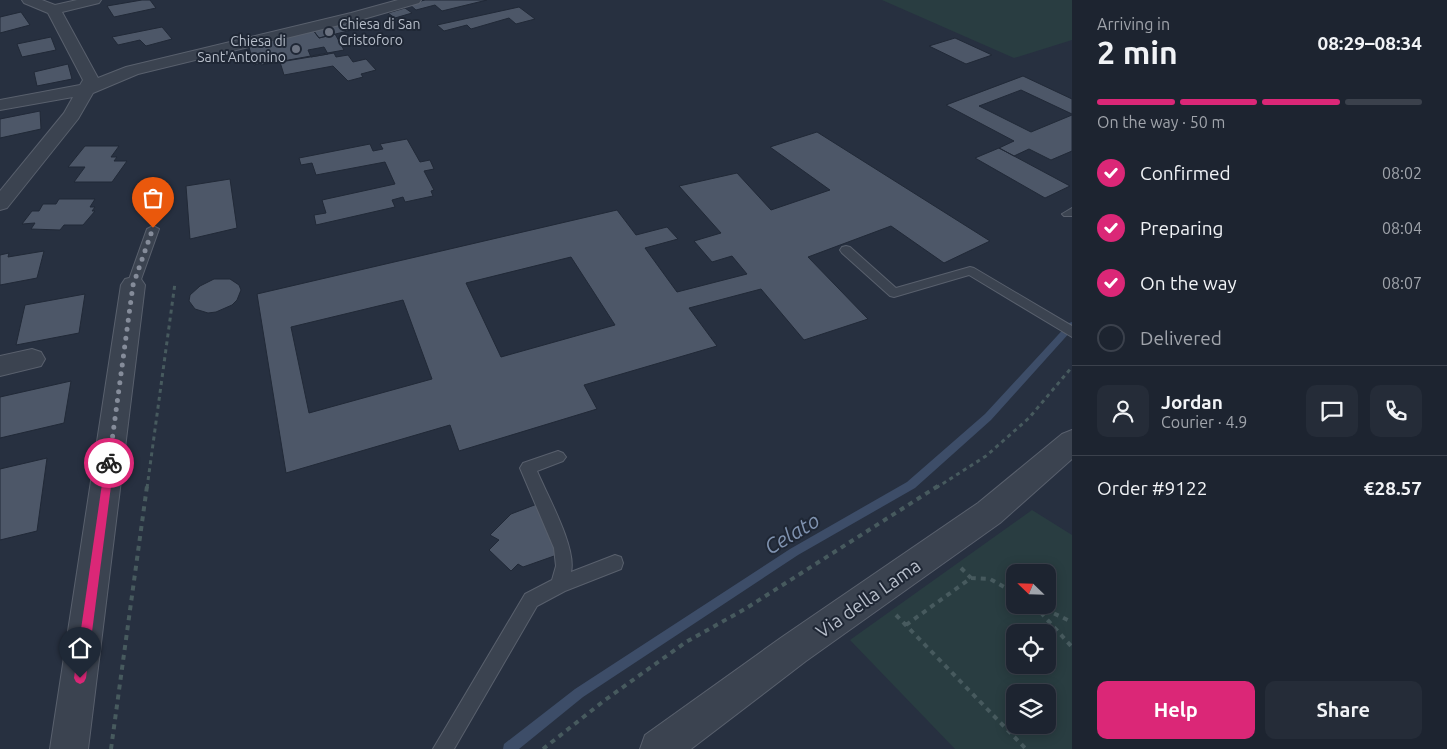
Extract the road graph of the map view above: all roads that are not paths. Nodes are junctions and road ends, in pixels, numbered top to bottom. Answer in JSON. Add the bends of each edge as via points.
{"nodes":[{"id":1,"x":29,"y":0,"type":"edge"},
{"id":2,"x":94,"y":0,"type":"edge"},
{"id":3,"x":413,"y":0,"type":"edge"},
{"id":4,"x":54,"y":10,"type":"junction"},
{"id":5,"x":87,"y":89,"type":"junction"},
{"id":6,"x":0,"y":105,"type":"edge"},
{"id":7,"x":0,"y":204,"type":"edge"},
{"id":8,"x":153,"y":228,"type":"dead end"},
{"id":9,"x":846,"y":250,"type":"dead end"},
{"id":10,"x":133,"y":285,"type":"joint"},
{"id":11,"x":1072,"y":332,"type":"edge"},
{"id":12,"x":32,"y":359,"type":"dead end"},
{"id":13,"x":0,"y":366,"type":"edge"},
{"id":14,"x":1072,"y":442,"type":"edge"},
{"id":15,"x":558,"y":457,"type":"dead end"},
{"id":16,"x":615,"y":563,"type":"dead end"},
{"id":17,"x":560,"y":585,"type":"junction"},
{"id":18,"x":69,"y":749,"type":"edge"},
{"id":19,"x":443,"y":749,"type":"edge"},
{"id":20,"x":659,"y":749,"type":"edge"}],
"edges":[{"from":1,"to":4,"type":"street"},
{"from":2,"to":4,"type":"street"},
{"from":3,"to":5,"type":"street","via":[[132,70]]},
{"from":4,"to":5,"type":"street","via":[[91,80]]},
{"from":5,"to":6,"type":"street"},
{"from":5,"to":7,"type":"street","via":[[72,115]]},
{"from":8,"to":10,"type":"lane"},
{"from":9,"to":11,"type":"lane","via":[[894,293],[970,271]]},
{"from":10,"to":18,"type":"street"},
{"from":12,"to":13,"type":"street"},
{"from":14,"to":20,"type":"street","name":"Via della Lama","via":[[989,513],[794,649]]},
{"from":15,"to":17,"type":"lane","via":[[528,468],[562,548],[564,566]]},
{"from":16,"to":17,"type":"lane"},
{"from":17,"to":19,"type":"lane","via":[[531,600]]}]}
